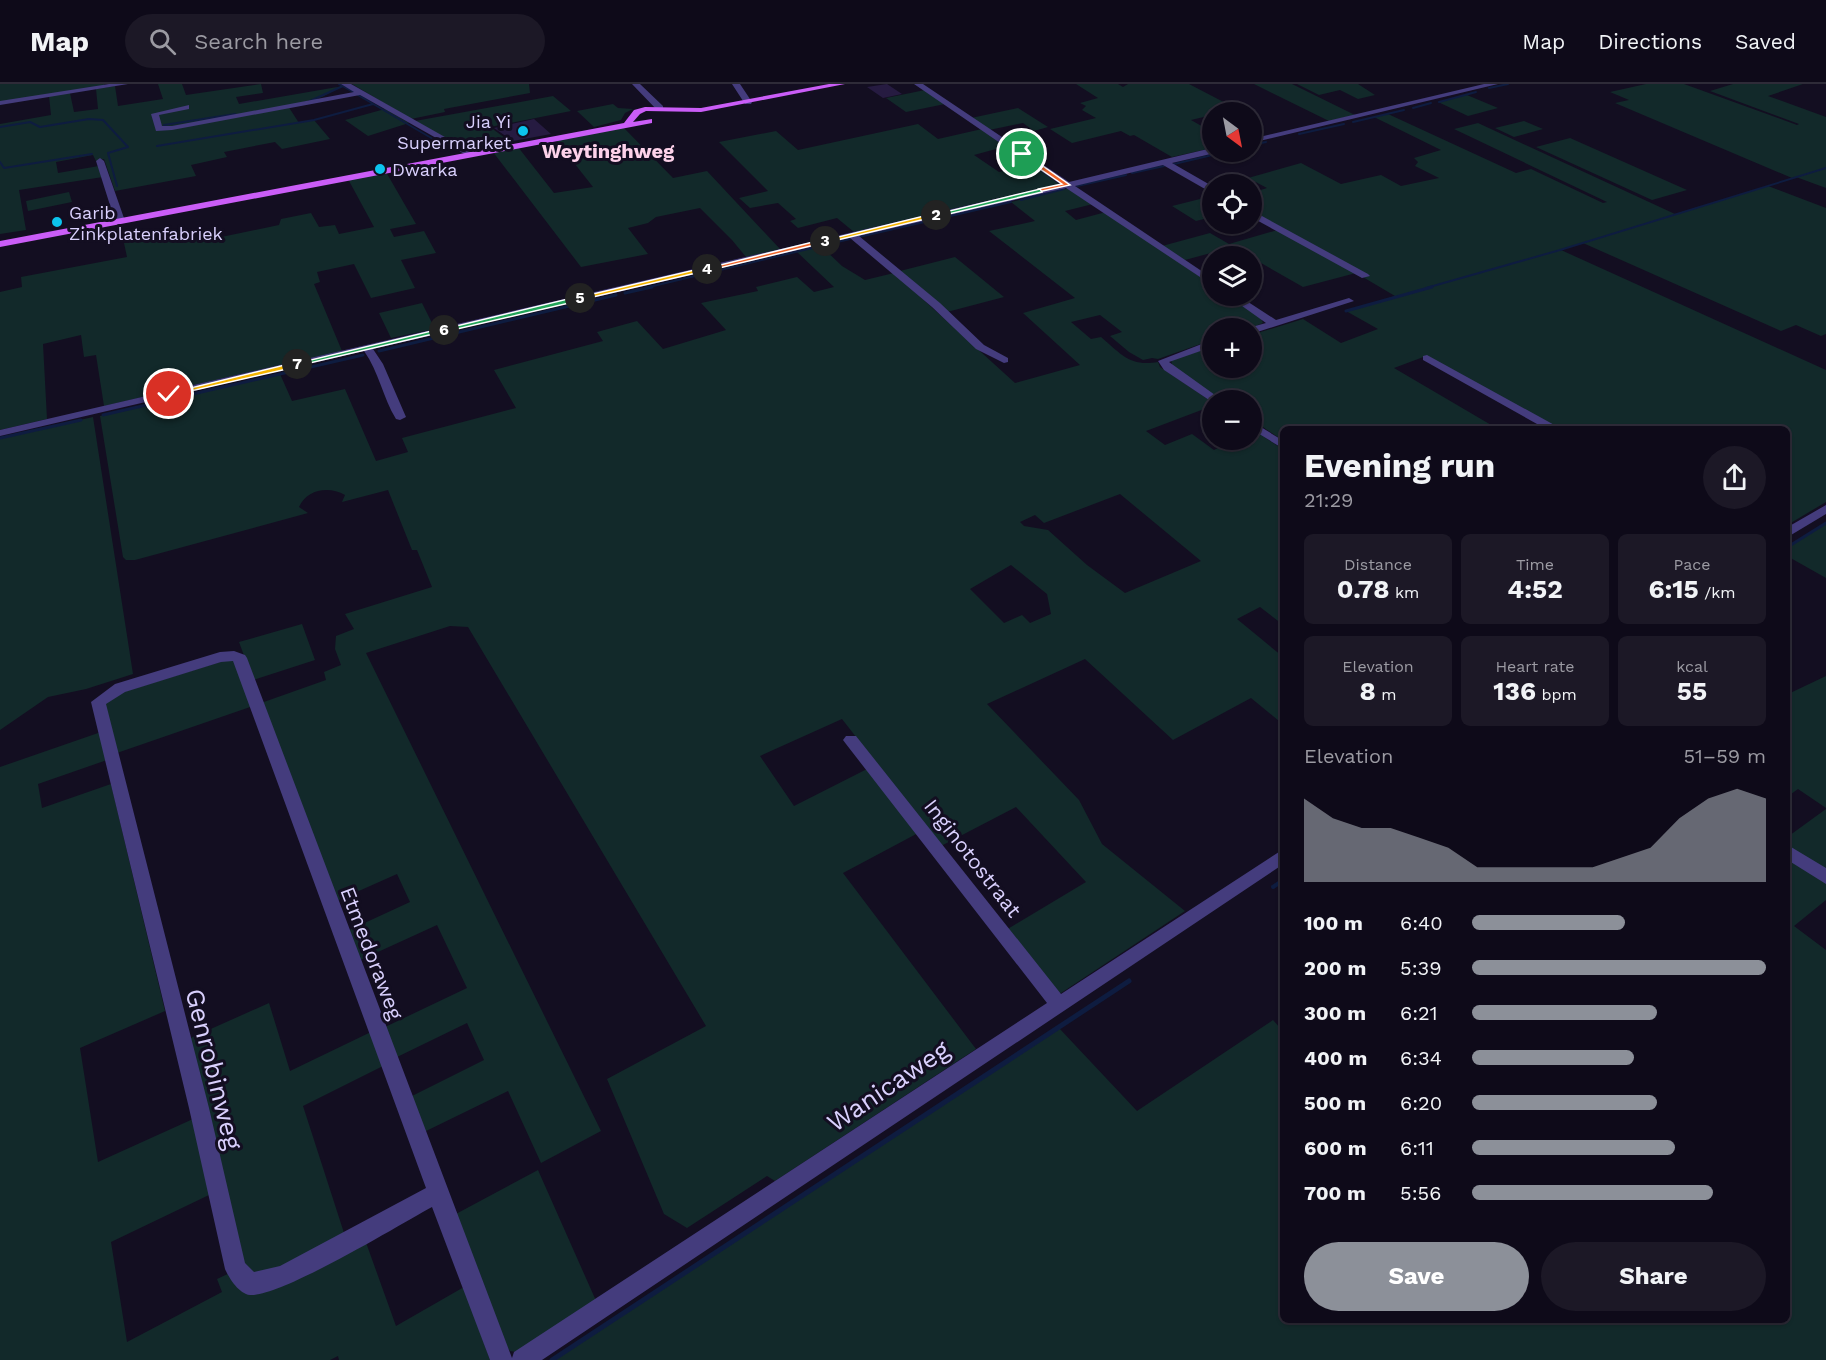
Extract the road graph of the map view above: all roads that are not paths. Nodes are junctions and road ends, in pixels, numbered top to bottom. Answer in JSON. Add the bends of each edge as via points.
{"nodes":[{"id":1,"x":124,"y":84,"type":"edge"},
{"id":2,"x":345,"y":84,"type":"edge"},
{"id":3,"x":636,"y":84,"type":"edge"},
{"id":4,"x":735,"y":84,"type":"edge"},
{"id":5,"x":841,"y":84,"type":"edge"},
{"id":6,"x":918,"y":84,"type":"edge"},
{"id":7,"x":1494,"y":84,"type":"edge"},
{"id":8,"x":361,"y":93,"type":"junction"},
{"id":9,"x":650,"y":96,"type":"junction"},
{"id":10,"x":748,"y":102,"type":"junction"},
{"id":11,"x":0,"y":103,"type":"edge"},
{"id":12,"x":186,"y":106,"type":"dead end"},
{"id":13,"x":664,"y":112,"type":"junction"},
{"id":14,"x":639,"y":113,"type":"junction"},
{"id":15,"x":649,"y":121,"type":"junction"},
{"id":16,"x":619,"y":126,"type":"junction"},
{"id":17,"x":1262,"y":138,"type":"edge"},
{"id":18,"x":1202,"y":152,"type":"edge"},
{"id":19,"x":471,"y":154,"type":"junction"},
{"id":20,"x":100,"y":161,"type":"dead end"},
{"id":21,"x":1164,"y":162,"type":"junction"},
{"id":22,"x":1202,"y":184,"type":"edge"},
{"id":23,"x":1067,"y":185,"type":"junction"},
{"id":24,"x":1262,"y":219,"type":"edge"},
{"id":25,"x":120,"y":221,"type":"junction"},
{"id":26,"x":852,"y":235,"type":"junction"},
{"id":27,"x":0,"y":244,"type":"edge"},
{"id":28,"x":1202,"y":275,"type":"edge"},
{"id":29,"x":1365,"y":276,"type":"dead end"},
{"id":30,"x":1349,"y":301,"type":"dead end"},
{"id":31,"x":1248,"y":306,"type":"edge"},
{"id":32,"x":1275,"y":324,"type":"junction"},
{"id":33,"x":1262,"y":328,"type":"edge"},
{"id":34,"x":1202,"y":347,"type":"edge"},
{"id":35,"x":367,"y":348,"type":"junction"},
{"id":36,"x":1427,"y":358,"type":"dead end"},
{"id":37,"x":1004,"y":360,"type":"dead end"},
{"id":38,"x":1202,"y":391,"type":"edge"},
{"id":39,"x":400,"y":417,"type":"dead end"},
{"id":40,"x":1549,"y":426,"type":"edge"},
{"id":41,"x":1262,"y":431,"type":"edge"},
{"id":42,"x":0,"y":433,"type":"edge"},
{"id":43,"x":1280,"y":444,"type":"edge"},
{"id":44,"x":1826,"y":509,"type":"edge"},
{"id":45,"x":1790,"y":532,"type":"edge"},
{"id":46,"x":140,"y":681,"type":"joint"},
{"id":47,"x":851,"y":740,"type":"dead end"},
{"id":48,"x":1790,"y":853,"type":"edge"},
{"id":49,"x":1280,"y":858,"type":"edge"},
{"id":50,"x":1826,"y":877,"type":"edge"},
{"id":51,"x":1059,"y":1005,"type":"junction"},
{"id":52,"x":438,"y":1192,"type":"junction"},
{"id":53,"x":501,"y":1360,"type":"edge"},
{"id":54,"x":522,"y":1360,"type":"edge"}],
"edges":[{"from":1,"to":11,"type":"street"},
{"from":2,"to":8,"type":"street"},
{"from":3,"to":9,"type":"street"},
{"from":4,"to":10,"type":"street"},
{"from":5,"to":10,"type":"main road"},
{"from":6,"to":23,"type":"street"},
{"from":7,"to":17,"type":"street"},
{"from":8,"to":12,"type":"street","via":[[159,129],[155,114]]},
{"from":8,"to":19,"type":"street"},
{"from":9,"to":13,"type":"street"},
{"from":9,"to":14,"type":"street","via":[[650,104]]},
{"from":10,"to":13,"type":"main road"},
{"from":13,"to":14,"type":"main road"},
{"from":13,"to":15,"type":"main road"},
{"from":14,"to":15,"type":"main road"},
{"from":14,"to":16,"type":"main road"},
{"from":15,"to":16,"type":"main road"},
{"from":16,"to":19,"type":"main road"},
{"from":18,"to":21,"type":"street"},
{"from":19,"to":25,"type":"main road"},
{"from":20,"to":25,"type":"street"},
{"from":21,"to":22,"type":"street"},
{"from":21,"to":23,"type":"street"},
{"from":23,"to":26,"type":"street"},
{"from":23,"to":28,"type":"street"},
{"from":24,"to":29,"type":"street"},
{"from":25,"to":27,"type":"main road"},
{"from":26,"to":35,"type":"street"},
{"from":26,"to":37,"type":"street","via":[[980,347]]},
{"from":30,"to":32,"type":"street"},
{"from":31,"to":32,"type":"street"},
{"from":32,"to":33,"type":"street"},
{"from":34,"to":38,"type":"street","via":[[1162,361]]},
{"from":35,"to":39,"type":"street","via":[[376,359]]},
{"from":35,"to":42,"type":"street"},
{"from":36,"to":40,"type":"street"},
{"from":41,"to":43,"type":"street"},
{"from":44,"to":45,"type":"street"},
{"from":46,"to":52,"type":"street","name":"Etmedoraweg","via":[[220,657],[240,658]]},
{"from":46,"to":52,"type":"street","name":"Genrobinweg","via":[[106,696],[99,702],[100,713],[236,1269],[250,1284],[283,1276]]},
{"from":47,"to":51,"type":"street","name":"Inginotostraat"},
{"from":48,"to":50,"type":"street"},
{"from":49,"to":51,"type":"street","name":"Wanicaweg"},
{"from":51,"to":54,"type":"street","name":"Wanicaweg"},
{"from":52,"to":53,"type":"street","name":"Etmedoraweg"}]}
